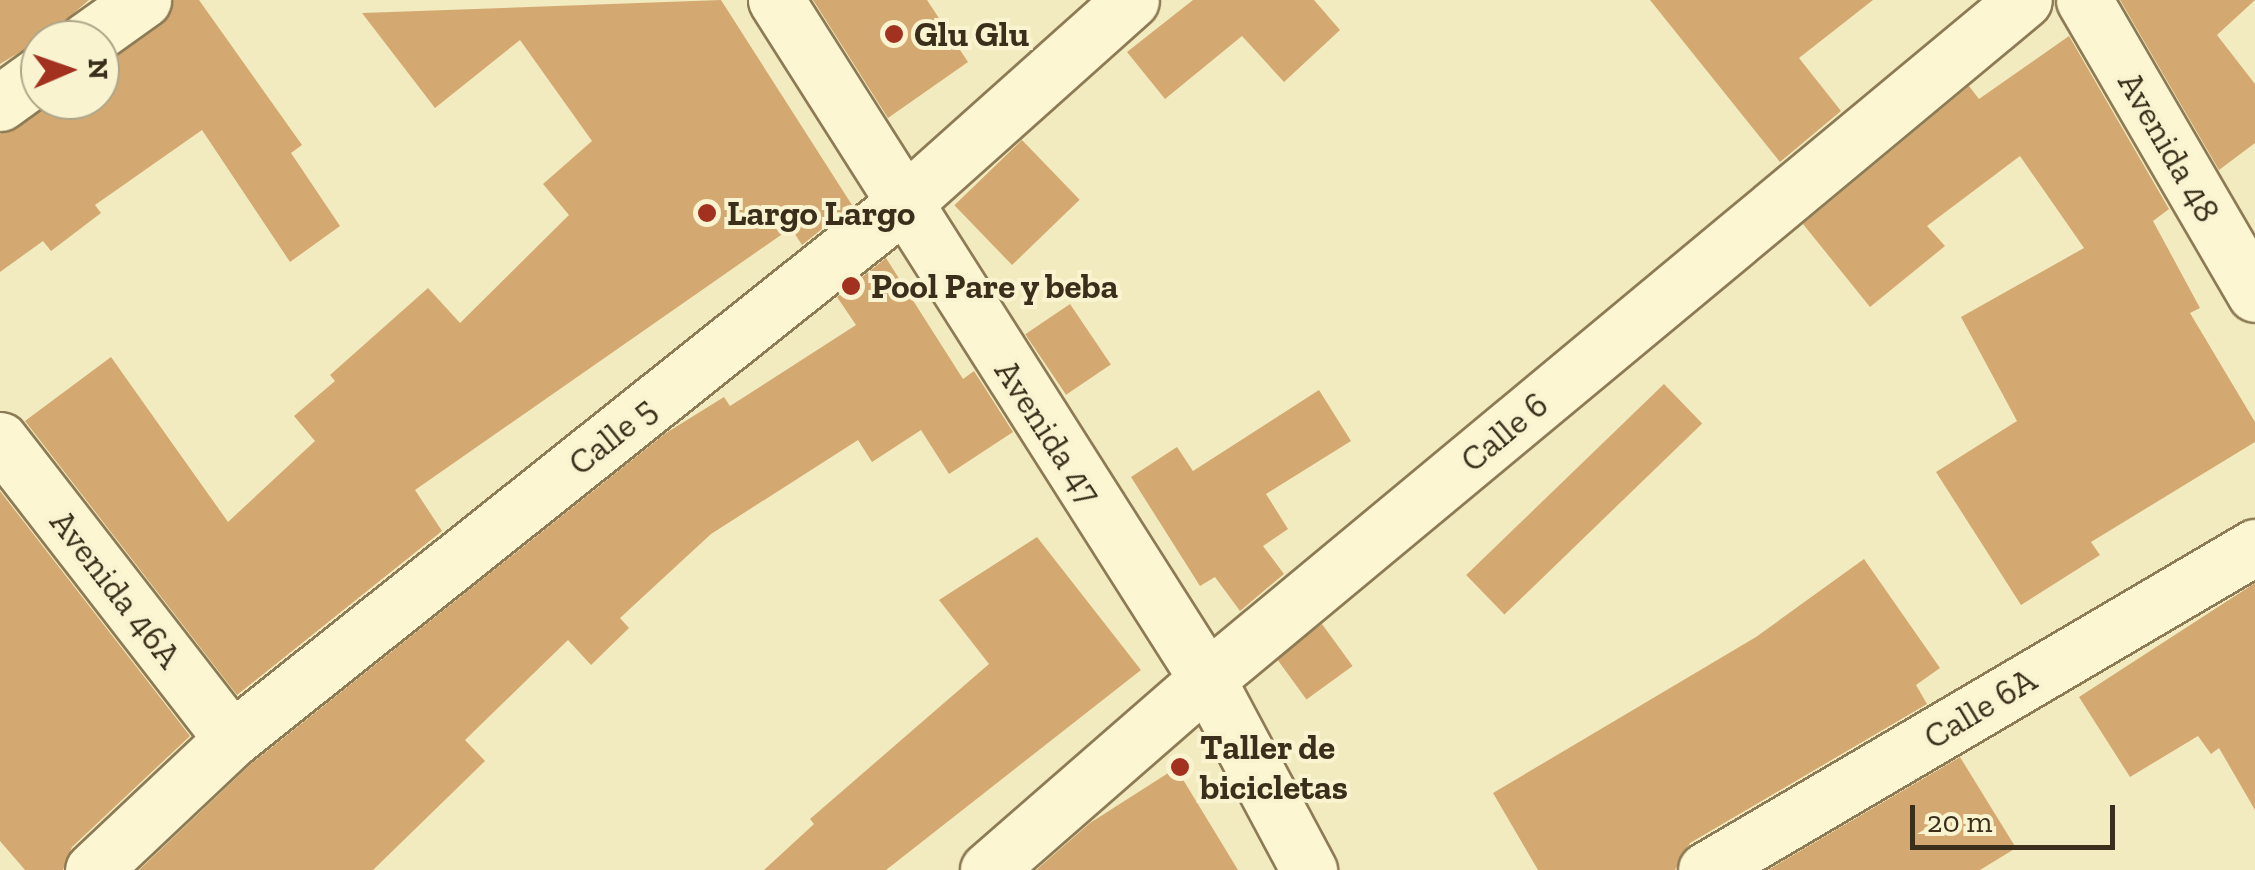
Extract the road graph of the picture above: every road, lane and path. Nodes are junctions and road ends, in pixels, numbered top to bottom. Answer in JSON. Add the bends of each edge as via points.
{"nodes":[{"id":1,"x":143,"y":0,"type":"edge"},
{"id":2,"x":776,"y":0,"type":"edge"},
{"id":3,"x":1131,"y":0,"type":"edge"},
{"id":4,"x":2024,"y":0,"type":"edge"},
{"id":5,"x":2084,"y":0,"type":"edge"},
{"id":6,"x":115,"y":20,"type":"edge"},
{"id":7,"x":902,"y":204,"type":"junction"},
{"id":8,"x":2255,"y":294,"type":"edge"},
{"id":9,"x":0,"y":440,"type":"edge"},
{"id":10,"x":2255,"y":546,"type":"edge"},
{"id":11,"x":1207,"y":679,"type":"junction"},
{"id":12,"x":232,"y":739,"type":"junction"},
{"id":13,"x":93,"y":870,"type":"edge"},
{"id":14,"x":988,"y":870,"type":"edge"},
{"id":15,"x":1309,"y":870,"type":"edge"},
{"id":16,"x":1706,"y":870,"type":"edge"}],
"edges":[{"from":1,"to":6,"type":"street"},
{"from":2,"to":7,"type":"street","name":"Avenida 47"},
{"from":3,"to":7,"type":"street","name":"Calle 5"},
{"from":4,"to":11,"type":"street","name":"Calle 6"},
{"from":5,"to":8,"type":"street","name":"Avenida 48"},
{"from":7,"to":11,"type":"street","name":"Avenida 47"},
{"from":7,"to":12,"type":"street","name":"Calle 5"},
{"from":9,"to":12,"type":"street","name":"Avenida 46A"},
{"from":10,"to":16,"type":"street","name":"Calle 6A"},
{"from":11,"to":14,"type":"street","name":"Calle 6"},
{"from":11,"to":15,"type":"street","name":"Avenida 47"},
{"from":12,"to":13,"type":"street","name":"Calle 5"}]}
